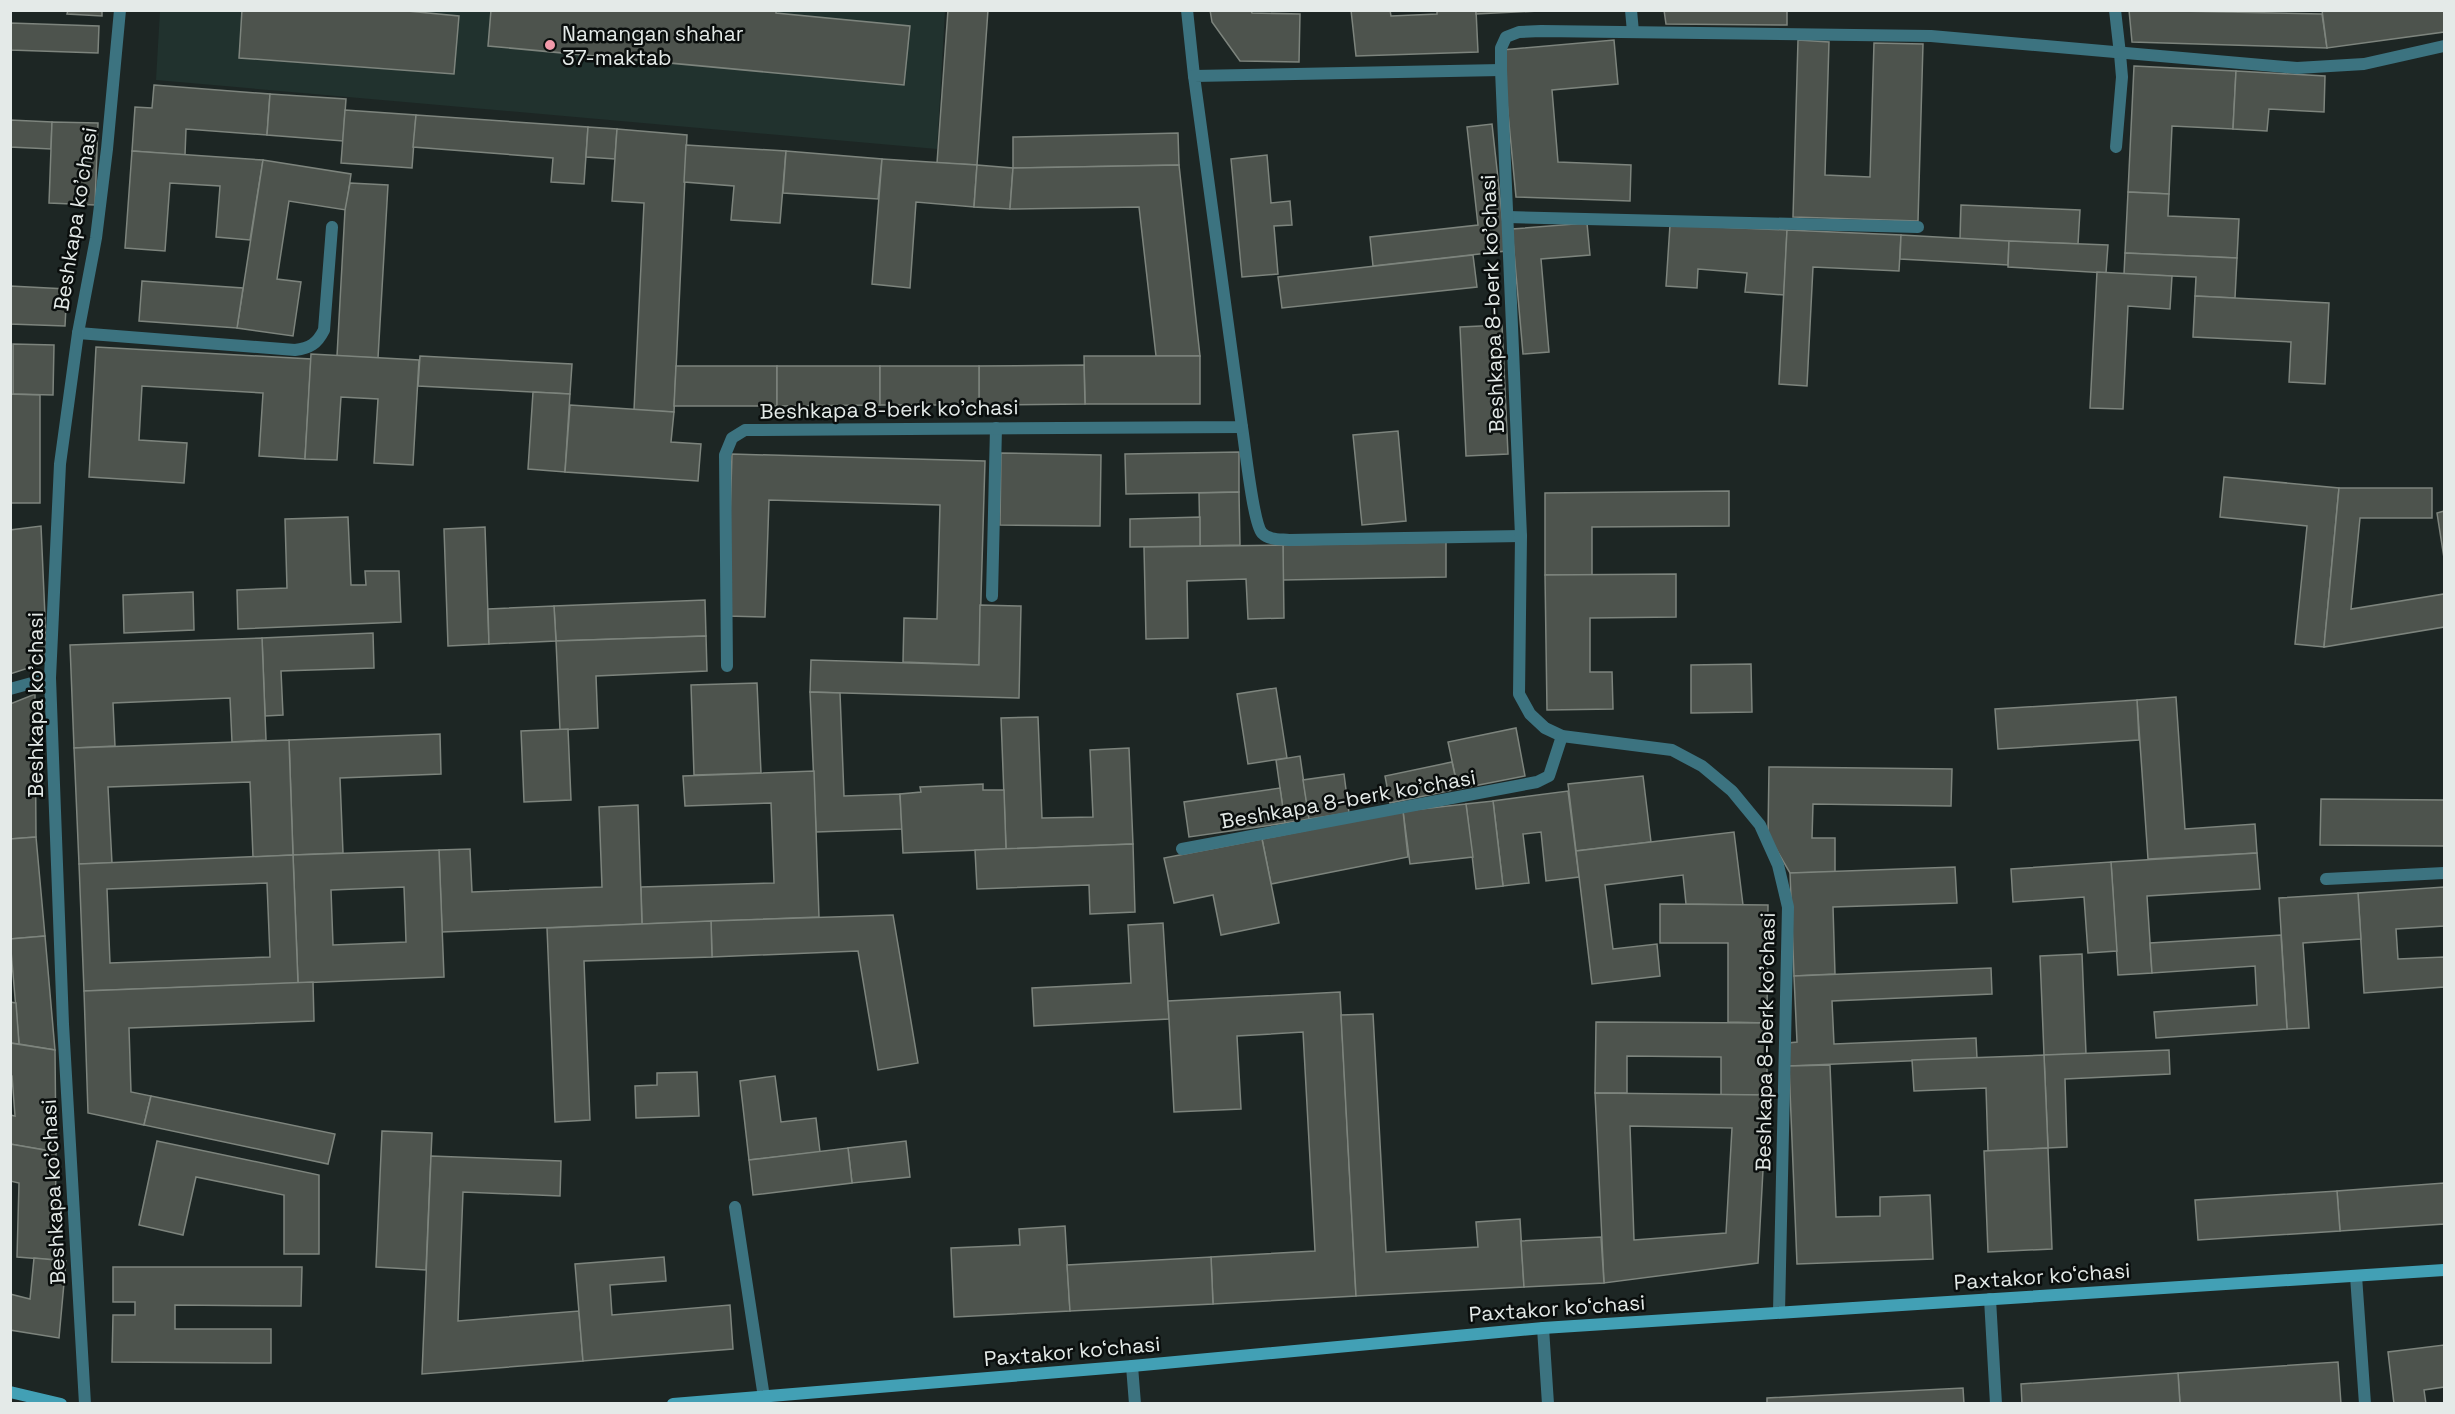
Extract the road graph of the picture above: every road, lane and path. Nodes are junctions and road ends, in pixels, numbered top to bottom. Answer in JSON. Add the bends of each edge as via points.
{"nodes":[{"id":1,"x":120,"y":10,"type":"edge"},
{"id":2,"x":1186,"y":10,"type":"edge"},
{"id":3,"x":1631,"y":10,"type":"edge"},
{"id":4,"x":2115,"y":10,"type":"edge"},
{"id":5,"x":1633,"y":32,"type":"junction"},
{"id":6,"x":2445,"y":46,"type":"edge"},
{"id":7,"x":2120,"y":54,"type":"junction"},
{"id":8,"x":1501,"y":70,"type":"junction"},
{"id":9,"x":1194,"y":76,"type":"junction"},
{"id":10,"x":2116,"y":147,"type":"dead end"},
{"id":11,"x":1508,"y":217,"type":"junction"},
{"id":12,"x":332,"y":227,"type":"dead end"},
{"id":13,"x":1918,"y":227,"type":"dead end"},
{"id":14,"x":78,"y":333,"type":"junction"},
{"id":15,"x":1242,"y":427,"type":"junction"},
{"id":16,"x":996,"y":428,"type":"junction"},
{"id":17,"x":1521,"y":536,"type":"junction"},
{"id":18,"x":992,"y":596,"type":"dead end"},
{"id":19,"x":727,"y":666,"type":"dead end"},
{"id":20,"x":50,"y":678,"type":"junction"},
{"id":21,"x":10,"y":689,"type":"edge"},
{"id":22,"x":1562,"y":736,"type":"junction"},
{"id":23,"x":1182,"y":849,"type":"dead end"},
{"id":24,"x":2445,"y":873,"type":"edge"},
{"id":25,"x":2326,"y":879,"type":"dead end"},
{"id":26,"x":735,"y":1207,"type":"dead end"},
{"id":27,"x":2445,"y":1270,"type":"edge"},
{"id":28,"x":2356,"y":1276,"type":"junction"},
{"id":29,"x":1990,"y":1299,"type":"junction"},
{"id":30,"x":1779,"y":1312,"type":"junction"},
{"id":31,"x":1543,"y":1328,"type":"junction"},
{"id":32,"x":1132,"y":1366,"type":"junction"},
{"id":33,"x":10,"y":1392,"type":"edge"},
{"id":34,"x":764,"y":1400,"type":"edge"},
{"id":35,"x":61,"y":1404,"type":"edge"},
{"id":36,"x":85,"y":1404,"type":"edge"},
{"id":37,"x":673,"y":1404,"type":"edge"},
{"id":38,"x":1135,"y":1404,"type":"edge"},
{"id":39,"x":1548,"y":1404,"type":"edge"},
{"id":40,"x":1996,"y":1404,"type":"edge"},
{"id":41,"x":2365,"y":1404,"type":"edge"}],
"edges":[{"from":1,"to":14,"type":"street","name":"Beshkapa ko'chasi","via":[[98,227]]},
{"from":2,"to":9,"type":"street"},
{"from":3,"to":5,"type":"street"},
{"from":4,"to":7,"type":"street"},
{"from":5,"to":7,"type":"street","name":"Beshkapa 8-berk koʼchasi","via":[[1931,36]]},
{"from":5,"to":8,"type":"street","name":"Beshkapa 8-berk koʼchasi","via":[[1519,32],[1506,37],[1501,48]]},
{"from":6,"to":7,"type":"street","name":"Beshkapa 8-berk koʼchasi","via":[[2330,68]]},
{"from":7,"to":10,"type":"street"},
{"from":8,"to":9,"type":"street"},
{"from":8,"to":11,"type":"street","name":"Beshkapa 8-berk koʼchasi"},
{"from":9,"to":15,"type":"street"},
{"from":11,"to":13,"type":"street"},
{"from":11,"to":17,"type":"street","name":"Beshkapa 8-berk koʼchasi"},
{"from":12,"to":14,"type":"street","via":[[324,330],[310,348]]},
{"from":14,"to":20,"type":"street","name":"Beshkapa ko'chasi","via":[[60,464]]},
{"from":15,"to":16,"type":"street","name":"Beshkapa 8-berk koʼchasi"},
{"from":15,"to":17,"type":"street","via":[[1256,515],[1260,531],[1269,538]]},
{"from":16,"to":18,"type":"street"},
{"from":16,"to":19,"type":"street","name":"Beshkapa 8-berk koʼchasi","via":[[770,429],[745,430],[732,438],[725,454]]},
{"from":17,"to":22,"type":"street","name":"Beshkapa 8-berk koʼchasi","via":[[1519,694],[1530,714],[1545,728]]},
{"from":20,"to":21,"type":"street"},
{"from":20,"to":36,"type":"street","name":"Beshkapa ko'chasi","via":[[63,1024]]},
{"from":22,"to":23,"type":"street","name":"Beshkapa 8-berk koʼchasi","via":[[1549,776],[1537,782]]},
{"from":22,"to":30,"type":"street","name":"Beshkapa 8-berk koʼchasi","via":[[1672,750],[1702,766],[1732,791],[1760,825],[1778,865],[1788,907]]},
{"from":24,"to":25,"type":"street"},
{"from":26,"to":34,"type":"street"},
{"from":27,"to":28,"type":"main road","name":"Paxtakor koʻchasi"},
{"from":28,"to":29,"type":"main road","name":"Paxtakor koʻchasi"},
{"from":28,"to":41,"type":"street"},
{"from":29,"to":30,"type":"main road","name":"Paxtakor koʻchasi"},
{"from":29,"to":40,"type":"street"},
{"from":30,"to":31,"type":"main road","name":"Paxtakor koʻchasi"},
{"from":31,"to":32,"type":"main road","name":"Paxtakor koʻchasi"},
{"from":31,"to":39,"type":"street"},
{"from":32,"to":34,"type":"main road","name":"Paxtakor koʻchasi"},
{"from":32,"to":38,"type":"street"},
{"from":33,"to":35,"type":"main road"},
{"from":34,"to":37,"type":"main road","name":"Paxtakor koʻchasi"}]}
